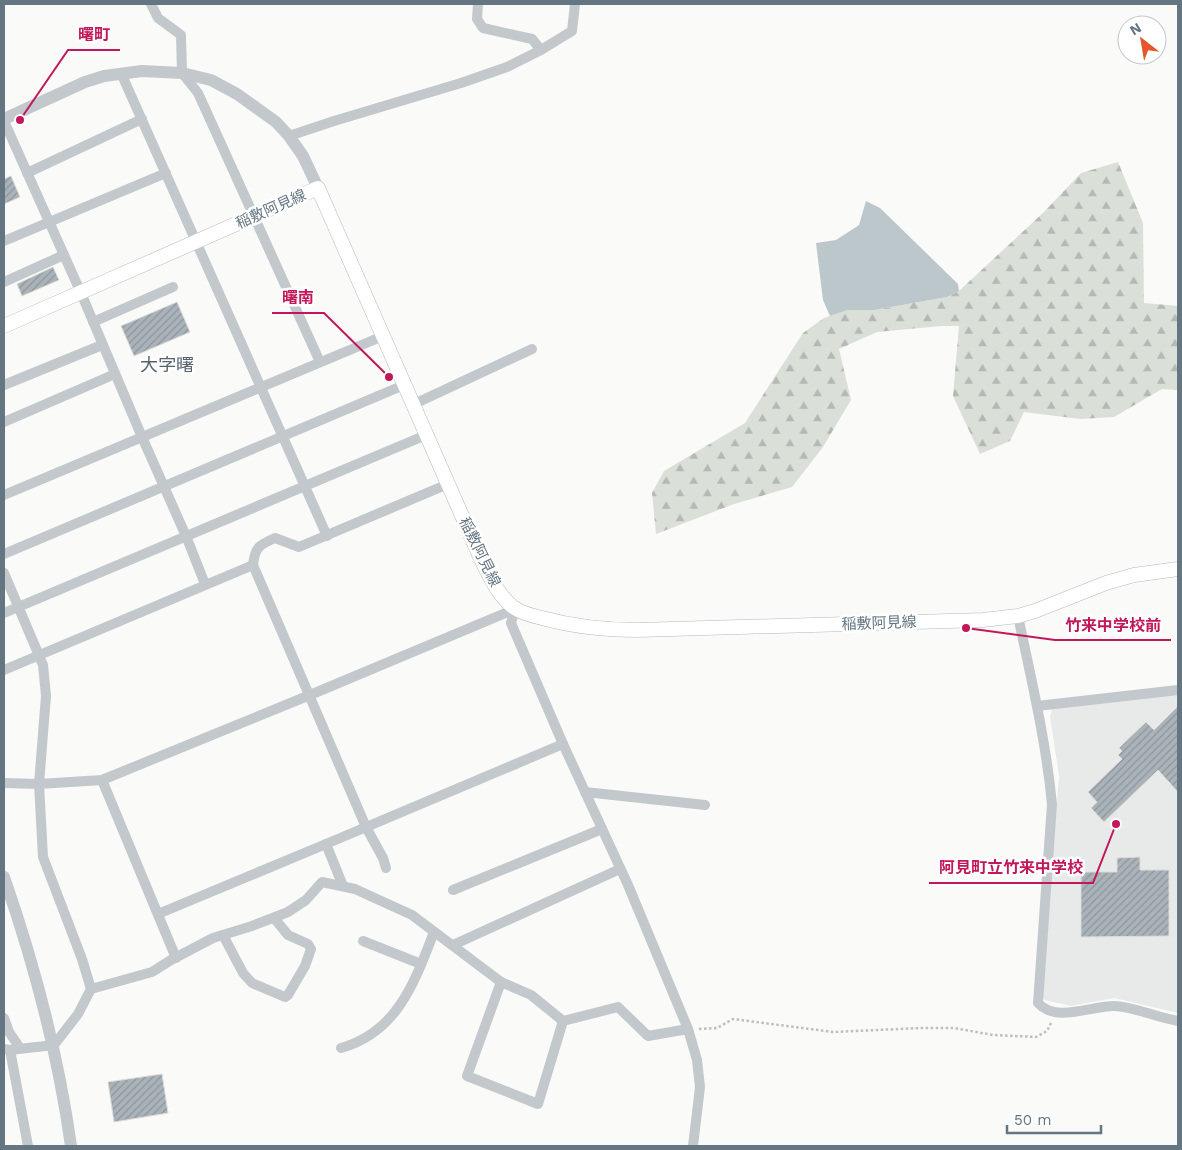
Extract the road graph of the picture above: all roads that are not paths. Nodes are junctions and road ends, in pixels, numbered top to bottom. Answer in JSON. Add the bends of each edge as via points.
{"nodes":[{"id":1,"x":151,"y":4,"type":"edge"},
{"id":2,"x":478,"y":4,"type":"edge"},
{"id":3,"x":575,"y":4,"type":"edge"},
{"id":4,"x":541,"y":50,"type":"junction"},
{"id":5,"x":121,"y":73,"type":"junction"},
{"id":6,"x":182,"y":73,"type":"junction"},
{"id":7,"x":142,"y":119,"type":"junction"},
{"id":8,"x":4,"y":120,"type":"edge"},
{"id":9,"x":289,"y":136,"type":"junction"},
{"id":10,"x":15,"y":146,"type":"junction"},
{"id":11,"x":4,"y":150,"type":"edge"},
{"id":12,"x":27,"y":173,"type":"junction"},
{"id":13,"x":166,"y":173,"type":"junction"},
{"id":14,"x":318,"y":188,"type":"junction"},
{"id":15,"x":255,"y":216,"type":"junction"},
{"id":16,"x":48,"y":221,"type":"junction"},
{"id":17,"x":4,"y":241,"type":"edge"},
{"id":18,"x":197,"y":241,"type":"junction"},
{"id":19,"x":64,"y":255,"type":"junction"},
{"id":20,"x":4,"y":282,"type":"edge"},
{"id":21,"x":173,"y":286,"type":"dead end"},
{"id":22,"x":81,"y":293,"type":"junction"},
{"id":23,"x":93,"y":322,"type":"junction"},
{"id":24,"x":4,"y":326,"type":"edge"},
{"id":25,"x":383,"y":336,"type":"junction"},
{"id":26,"x":102,"y":345,"type":"junction"},
{"id":27,"x":532,"y":349,"type":"dead end"},
{"id":28,"x":320,"y":362,"type":"junction"},
{"id":29,"x":115,"y":374,"type":"junction"},
{"id":30,"x":4,"y":385,"type":"edge"},
{"id":31,"x":404,"y":385,"type":"junction"},
{"id":32,"x":261,"y":387,"type":"junction"},
{"id":33,"x":412,"y":405,"type":"junction"},
{"id":34,"x":4,"y":422,"type":"edge"},
{"id":35,"x":426,"y":435,"type":"junction"},
{"id":36,"x":283,"y":436,"type":"junction"},
{"id":37,"x":142,"y":437,"type":"junction"},
{"id":38,"x":448,"y":484,"type":"junction"},
{"id":39,"x":164,"y":486,"type":"junction"},
{"id":40,"x":306,"y":486,"type":"junction"},
{"id":41,"x":4,"y":495,"type":"edge"},
{"id":42,"x":186,"y":536,"type":"junction"},
{"id":43,"x":327,"y":536,"type":"junction"},
{"id":44,"x":4,"y":554,"type":"edge"},
{"id":45,"x":254,"y":565,"type":"junction"},
{"id":46,"x":1178,"y":569,"type":"edge"},
{"id":47,"x":4,"y":573,"type":"edge"},
{"id":48,"x":205,"y":584,"type":"junction"},
{"id":49,"x":18,"y":607,"type":"junction"},
{"id":50,"x":515,"y":609,"type":"junction"},
{"id":51,"x":4,"y":612,"type":"edge"},
{"id":52,"x":1018,"y":616,"type":"junction"},
{"id":53,"x":39,"y":656,"type":"junction"},
{"id":54,"x":4,"y":670,"type":"edge"},
{"id":55,"x":1178,"y":690,"type":"edge"},
{"id":56,"x":310,"y":696,"type":"junction"},
{"id":57,"x":1037,"y":706,"type":"junction"},
{"id":58,"x":563,"y":744,"type":"junction"},
{"id":59,"x":102,"y":780,"type":"junction"},
{"id":60,"x":4,"y":783,"type":"edge"},
{"id":61,"x":39,"y":784,"type":"junction"},
{"id":62,"x":585,"y":792,"type":"junction"},
{"id":63,"x":705,"y":805,"type":"dead end"},
{"id":64,"x":366,"y":827,"type":"junction"},
{"id":65,"x":602,"y":829,"type":"junction"},
{"id":66,"x":326,"y":844,"type":"junction"},
{"id":67,"x":386,"y":868,"type":"dead end"},
{"id":68,"x":620,"y":869,"type":"junction"},
{"id":69,"x":4,"y":877,"type":"edge"},
{"id":70,"x":344,"y":886,"type":"junction"},
{"id":71,"x":453,"y":890,"type":"dead end"},
{"id":72,"x":158,"y":914,"type":"junction"},
{"id":73,"x":274,"y":918,"type":"junction"},
{"id":74,"x":434,"y":932,"type":"junction"},
{"id":75,"x":223,"y":935,"type":"junction"},
{"id":76,"x":362,"y":942,"type":"dead end"},
{"id":77,"x":453,"y":945,"type":"junction"},
{"id":78,"x":176,"y":958,"type":"junction"},
{"id":79,"x":421,"y":964,"type":"junction"},
{"id":80,"x":502,"y":982,"type":"junction"},
{"id":81,"x":91,"y":989,"type":"junction"},
{"id":82,"x":4,"y":1018,"type":"edge"},
{"id":83,"x":563,"y":1021,"type":"junction"},
{"id":84,"x":1178,"y":1021,"type":"edge"},
{"id":85,"x":688,"y":1029,"type":"junction"},
{"id":86,"x":54,"y":1046,"type":"junction"},
{"id":87,"x":341,"y":1048,"type":"dead end"},
{"id":88,"x":11,"y":1049,"type":"edge"},
{"id":89,"x":28,"y":1146,"type":"edge"},
{"id":90,"x":71,"y":1146,"type":"edge"},
{"id":91,"x":693,"y":1146,"type":"edge"}],
"edges":[{"from":1,"to":6,"type":"street","via":[[158,18],[181,35]]},
{"from":2,"to":4,"type":"street","via":[[476,19],[483,28],[532,39]]},
{"from":3,"to":4,"type":"street","via":[[572,31]]},
{"from":4,"to":9,"type":"street","via":[[508,67],[462,83]]},
{"from":5,"to":6,"type":"street"},
{"from":5,"to":7,"type":"street"},
{"from":5,"to":8,"type":"street","via":[[85,82]]},
{"from":6,"to":9,"type":"street","via":[[211,80],[237,94],[276,122]]},
{"from":6,"to":15,"type":"street","via":[[198,93]]},
{"from":7,"to":12,"type":"street"},
{"from":7,"to":13,"type":"street"},
{"from":8,"to":10,"type":"street"},
{"from":9,"to":14,"type":"street"},
{"from":10,"to":11,"type":"street"},
{"from":10,"to":12,"type":"street"},
{"from":12,"to":16,"type":"street"},
{"from":13,"to":16,"type":"street"},
{"from":13,"to":18,"type":"street"},
{"from":14,"to":15,"type":"main road","name":"稲敷阿見線"},
{"from":14,"to":25,"type":"main road","name":"稲敷阿見線"},
{"from":15,"to":18,"type":"main road","name":"稲敷阿見線"},
{"from":15,"to":28,"type":"street"},
{"from":16,"to":17,"type":"street"},
{"from":16,"to":19,"type":"street"},
{"from":18,"to":22,"type":"main road","name":"稲敷阿見線"},
{"from":18,"to":32,"type":"street"},
{"from":19,"to":20,"type":"street"},
{"from":19,"to":22,"type":"street"},
{"from":21,"to":23,"type":"street"},
{"from":22,"to":23,"type":"street"},
{"from":22,"to":24,"type":"main road","name":"稲敷阿見線"},
{"from":23,"to":26,"type":"street"},
{"from":25,"to":28,"type":"street"},
{"from":25,"to":31,"type":"main road","name":"稲敷阿見線"},
{"from":26,"to":29,"type":"street"},
{"from":26,"to":30,"type":"street"},
{"from":27,"to":33,"type":"street"},
{"from":28,"to":32,"type":"street"},
{"from":29,"to":34,"type":"street"},
{"from":29,"to":37,"type":"street"},
{"from":31,"to":33,"type":"main road","name":"稲敷阿見線"},
{"from":31,"to":36,"type":"street"},
{"from":32,"to":36,"type":"street"},
{"from":32,"to":37,"type":"street"},
{"from":33,"to":35,"type":"main road","name":"稲敷阿見線"},
{"from":35,"to":38,"type":"main road","name":"稲敷阿見線"},
{"from":35,"to":40,"type":"street"},
{"from":36,"to":39,"type":"street"},
{"from":36,"to":40,"type":"street"},
{"from":37,"to":39,"type":"street"},
{"from":37,"to":41,"type":"street"},
{"from":38,"to":43,"type":"street"},
{"from":38,"to":50,"type":"main road","name":"稲敷阿見線","via":[[488,573],[502,597]]},
{"from":39,"to":42,"type":"street"},
{"from":39,"to":44,"type":"street"},
{"from":40,"to":42,"type":"street"},
{"from":40,"to":43,"type":"street"},
{"from":42,"to":48,"type":"street"},
{"from":42,"to":49,"type":"street"},
{"from":43,"to":45,"type":"street","via":[[299,547],[275,538],[254,552]]},
{"from":45,"to":48,"type":"street"},
{"from":45,"to":56,"type":"street"},
{"from":46,"to":52,"type":"main road","name":"稲敷阿見線","via":[[1134,575],[1106,583]]},
{"from":47,"to":49,"type":"street"},
{"from":48,"to":53,"type":"street"},
{"from":49,"to":51,"type":"street"},
{"from":49,"to":53,"type":"street"},
{"from":50,"to":52,"type":"main road","name":"稲敷阿見線","via":[[572,626],[638,630],[983,620]]},
{"from":50,"to":56,"type":"street"},
{"from":50,"to":58,"type":"street","via":[[511,623]]},
{"from":52,"to":57,"type":"street"},
{"from":53,"to":54,"type":"street"},
{"from":53,"to":61,"type":"street","via":[[46,696]]},
{"from":55,"to":57,"type":"street"},
{"from":56,"to":59,"type":"street"},
{"from":56,"to":64,"type":"street"},
{"from":57,"to":84,"type":"street","via":[[1052,804],[1038,1002],[1043,1008],[1063,1012],[1114,1006]]},
{"from":58,"to":62,"type":"street"},
{"from":58,"to":64,"type":"street"},
{"from":59,"to":61,"type":"street"},
{"from":59,"to":72,"type":"street"},
{"from":60,"to":61,"type":"street"},
{"from":61,"to":81,"type":"street","via":[[43,856]]},
{"from":62,"to":63,"type":"street"},
{"from":62,"to":65,"type":"street"},
{"from":64,"to":66,"type":"street"},
{"from":64,"to":67,"type":"street"},
{"from":65,"to":68,"type":"street"},
{"from":65,"to":71,"type":"street"},
{"from":66,"to":70,"type":"street"},
{"from":66,"to":72,"type":"street"},
{"from":68,"to":77,"type":"street"},
{"from":68,"to":85,"type":"street"},
{"from":69,"to":86,"type":"street","via":[[23,932]]},
{"from":70,"to":73,"type":"street","via":[[322,882],[306,900]]},
{"from":70,"to":74,"type":"street","via":[[412,915]]},
{"from":72,"to":78,"type":"street"},
{"from":73,"to":75,"type":"street"},
{"from":73,"to":75,"type":"street","via":[[288,935],[308,944],[311,949],[305,966],[285,997],[252,984]]},
{"from":74,"to":77,"type":"street"},
{"from":74,"to":79,"type":"street"},
{"from":75,"to":78,"type":"street"},
{"from":76,"to":79,"type":"street"},
{"from":77,"to":80,"type":"street"},
{"from":78,"to":81,"type":"street","via":[[152,972]]},
{"from":79,"to":87,"type":"street","via":[[406,998],[390,1018],[356,1044]]},
{"from":80,"to":83,"type":"street","via":[[531,996]]},
{"from":80,"to":83,"type":"street","via":[[467,1076],[538,1104]]},
{"from":81,"to":86,"type":"street","via":[[78,1014]]},
{"from":82,"to":88,"type":"street"},
{"from":83,"to":85,"type":"street","via":[[618,1007],[648,1036]]},
{"from":85,"to":91,"type":"street","via":[[697,1060],[700,1087]]},
{"from":86,"to":88,"type":"street"},
{"from":86,"to":90,"type":"street"},
{"from":88,"to":89,"type":"street"}]}
